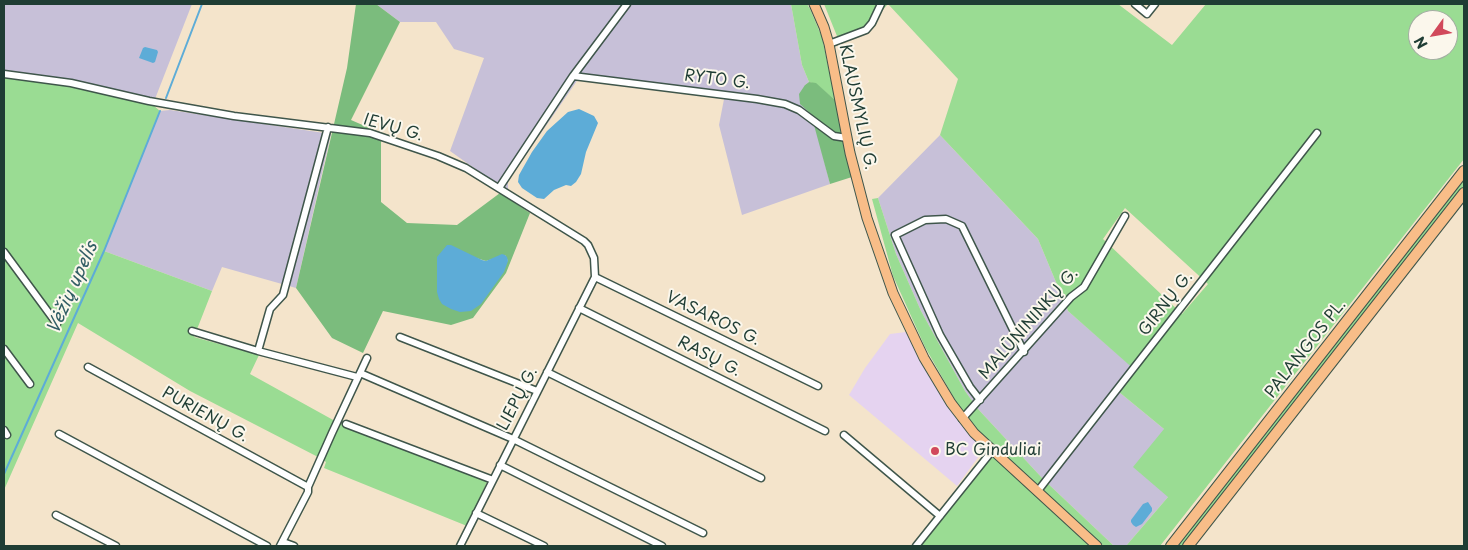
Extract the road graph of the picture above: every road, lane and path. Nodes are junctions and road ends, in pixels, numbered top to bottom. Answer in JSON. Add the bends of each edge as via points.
{"nodes":[{"id":1,"x":627,"y":4,"type":"edge"},
{"id":2,"x":814,"y":4,"type":"edge"},
{"id":3,"x":881,"y":4,"type":"edge"},
{"id":4,"x":1135,"y":4,"type":"edge"},
{"id":5,"x":1155,"y":4,"type":"edge"},
{"id":6,"x":829,"y":44,"type":"junction"},
{"id":7,"x":4,"y":74,"type":"edge"},
{"id":8,"x":573,"y":76,"type":"junction"},
{"id":9,"x":328,"y":127,"type":"junction"},
{"id":10,"x":1317,"y":133,"type":"dead end"},
{"id":11,"x":847,"y":138,"type":"junction"},
{"id":12,"x":1464,"y":171,"type":"edge"},
{"id":13,"x":499,"y":188,"type":"junction"},
{"id":14,"x":1464,"y":193,"type":"edge"},
{"id":15,"x":1125,"y":216,"type":"dead end"},
{"id":16,"x":4,"y":252,"type":"edge"},
{"id":17,"x":594,"y":263,"type":"joint"},
{"id":18,"x":595,"y":277,"type":"junction"},
{"id":19,"x":580,"y":308,"type":"junction"},
{"id":20,"x":57,"y":324,"type":"dead end"},
{"id":21,"x":192,"y":331,"type":"dead end"},
{"id":22,"x":400,"y":337,"type":"dead end"},
{"id":23,"x":4,"y":349,"type":"edge"},
{"id":24,"x":258,"y":351,"type":"junction"},
{"id":25,"x":1024,"y":352,"type":"junction"},
{"id":26,"x":367,"y":358,"type":"dead end"},
{"id":27,"x":88,"y":367,"type":"dead end"},
{"id":28,"x":547,"y":372,"type":"junction"},
{"id":29,"x":358,"y":375,"type":"junction"},
{"id":30,"x":30,"y":384,"type":"dead end"},
{"id":31,"x":818,"y":386,"type":"dead end"},
{"id":32,"x":537,"y":391,"type":"junction"},
{"id":33,"x":980,"y":400,"type":"junction"},
{"id":34,"x":962,"y":419,"type":"junction"},
{"id":35,"x":346,"y":424,"type":"dead end"},
{"id":36,"x":825,"y":431,"type":"dead end"},
{"id":37,"x":59,"y":434,"type":"dead end"},
{"id":38,"x":844,"y":435,"type":"dead end"},
{"id":39,"x":513,"y":439,"type":"junction"},
{"id":40,"x":992,"y":451,"type":"junction"},
{"id":41,"x":500,"y":465,"type":"junction"},
{"id":42,"x":761,"y":478,"type":"dead end"},
{"id":43,"x":493,"y":480,"type":"junction"},
{"id":44,"x":308,"y":487,"type":"junction"},
{"id":45,"x":1037,"y":492,"type":"junction"},
{"id":46,"x":476,"y":513,"type":"junction"},
{"id":47,"x":56,"y":515,"type":"dead end"},
{"id":48,"x":940,"y":516,"type":"junction"},
{"id":49,"x":703,"y":533,"type":"dead end"},
{"id":50,"x":282,"y":544,"type":"edge"},
{"id":51,"x":116,"y":546,"type":"edge"},
{"id":52,"x":267,"y":546,"type":"edge"},
{"id":53,"x":294,"y":546,"type":"edge"},
{"id":54,"x":460,"y":546,"type":"edge"},
{"id":55,"x":544,"y":546,"type":"edge"},
{"id":56,"x":662,"y":546,"type":"edge"},
{"id":57,"x":916,"y":546,"type":"edge"},
{"id":58,"x":1097,"y":546,"type":"edge"},
{"id":59,"x":1171,"y":546,"type":"edge"},
{"id":60,"x":1188,"y":546,"type":"edge"}],
"edges":[{"from":1,"to":8,"type":"street"},
{"from":2,"to":6,"type":"main road","name":"KLAUSMYLIŲ G."},
{"from":3,"to":6,"type":"street","via":[[866,30]]},
{"from":4,"to":5,"type":"street","via":[[1147,14]]},
{"from":6,"to":11,"type":"main road","name":"KLAUSMYLIŲ G."},
{"from":7,"to":9,"type":"street","name":"IEVŲ G.","via":[[70,83],[234,116]]},
{"from":8,"to":11,"type":"street","name":"RYTO G.","via":[[785,104],[799,110],[830,134]]},
{"from":8,"to":13,"type":"street"},
{"from":9,"to":13,"type":"street","name":"IEVŲ G.","via":[[370,133],[438,156]]},
{"from":9,"to":24,"type":"street","via":[[282,295],[270,309]]},
{"from":10,"to":45,"type":"street","name":"GIRNŲ G."},
{"from":11,"to":34,"type":"main road","name":"KLAUSMYLIŲ G.","via":[[867,218],[893,293],[941,387]]},
{"from":12,"to":59,"type":"highway","name":"PALANGOS PL."},
{"from":13,"to":17,"type":"street","name":"IEVŲ G.","via":[[584,241]]},
{"from":14,"to":60,"type":"highway","name":"PALANGOS PL."},
{"from":15,"to":25,"type":"street","name":"MALŪNININKŲ G.","via":[[1084,287],[1071,297]]},
{"from":16,"to":20,"type":"street"},
{"from":17,"to":18,"type":"street","name":"LIEPŲ G."},
{"from":18,"to":19,"type":"street","name":"LIEPŲ G."},
{"from":18,"to":31,"type":"street","name":"VASAROS G."},
{"from":19,"to":28,"type":"street","name":"LIEPŲ G."},
{"from":19,"to":36,"type":"street","name":"RASŲ G."},
{"from":21,"to":24,"type":"street"},
{"from":22,"to":32,"type":"street"},
{"from":23,"to":30,"type":"street"},
{"from":24,"to":29,"type":"street"},
{"from":25,"to":33,"type":"street","name":"MALŪNININKŲ G."},
{"from":25,"to":33,"type":"street","via":[[962,226],[946,219],[925,220],[894,235],[940,335]]},
{"from":26,"to":29,"type":"street"},
{"from":27,"to":44,"type":"street","name":"PURIENŲ G."},
{"from":28,"to":32,"type":"street","name":"LIEPŲ G."},
{"from":28,"to":42,"type":"street"},
{"from":29,"to":39,"type":"street"},
{"from":29,"to":44,"type":"street"},
{"from":32,"to":39,"type":"street","name":"LIEPŲ G."},
{"from":33,"to":34,"type":"street","name":"MALŪNININKŲ G."},
{"from":34,"to":40,"type":"main road","name":"KLAUSMYLIŲ G."},
{"from":35,"to":43,"type":"street"},
{"from":37,"to":52,"type":"street"},
{"from":38,"to":48,"type":"street"},
{"from":39,"to":41,"type":"street","name":"LIEPŲ G."},
{"from":39,"to":49,"type":"street"},
{"from":40,"to":45,"type":"main road","name":"KLAUSMYLIŲ G."},
{"from":40,"to":48,"type":"street"},
{"from":41,"to":43,"type":"street","name":"LIEPŲ G."},
{"from":41,"to":56,"type":"street"},
{"from":43,"to":46,"type":"street","name":"LIEPŲ G."},
{"from":44,"to":50,"type":"street"},
{"from":45,"to":58,"type":"main road","name":"KLAUSMYLIŲ G."},
{"from":46,"to":54,"type":"street","name":"LIEPŲ G."},
{"from":46,"to":55,"type":"street"},
{"from":47,"to":51,"type":"street"},
{"from":48,"to":57,"type":"street"},
{"from":50,"to":53,"type":"street"}]}
